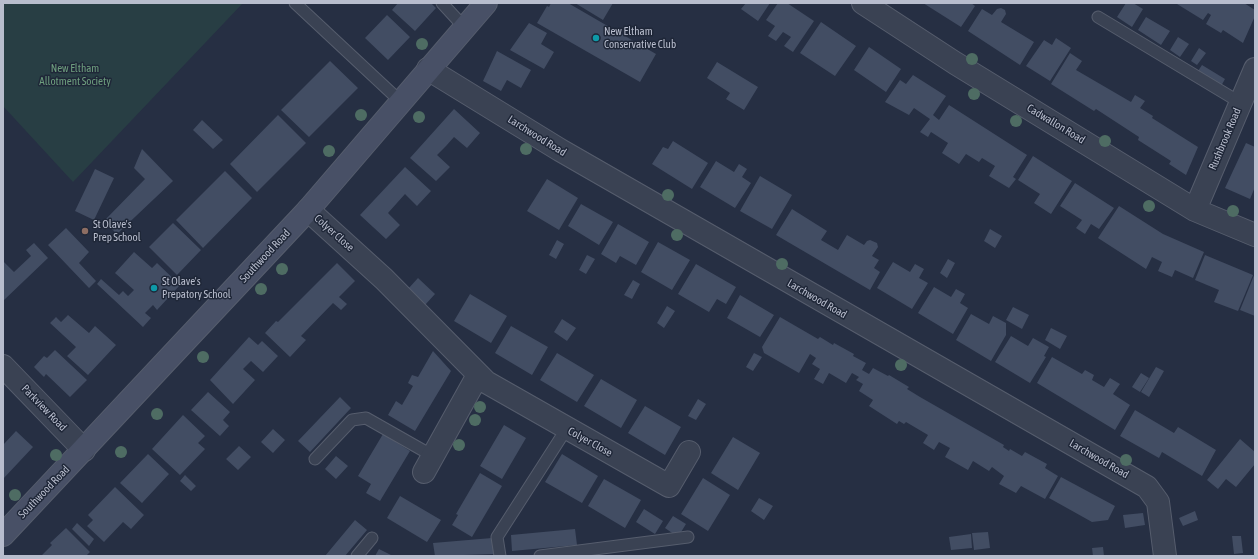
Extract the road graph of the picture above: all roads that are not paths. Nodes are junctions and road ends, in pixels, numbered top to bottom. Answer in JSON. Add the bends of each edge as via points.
{"nodes":[{"id":1,"x":295,"y":3,"type":"edge"},
{"id":2,"x":442,"y":3,"type":"edge"},
{"id":3,"x":486,"y":3,"type":"edge"},
{"id":4,"x":863,"y":3,"type":"edge"},
{"id":5,"x":1098,"y":17,"type":"dead end"},
{"id":6,"x":464,"y":27,"type":"junction"},
{"id":7,"x":428,"y":69,"type":"junction"},
{"id":8,"x":1255,"y":69,"type":"edge"},
{"id":9,"x":400,"y":101,"type":"junction"},
{"id":10,"x":1240,"y":103,"type":"junction"},
{"id":11,"x":308,"y":210,"type":"junction"},
{"id":12,"x":1195,"y":210,"type":"junction"},
{"id":13,"x":1255,"y":235,"type":"edge"},
{"id":14,"x":3,"y":366,"type":"edge"},
{"id":15,"x":478,"y":376,"type":"junction"},
{"id":16,"x":566,"y":428,"type":"junction"},
{"id":17,"x":84,"y":450,"type":"junction"},
{"id":18,"x":689,"y":452,"type":"dead end"},
{"id":19,"x":315,"y":459,"type":"dead end"},
{"id":20,"x":428,"y":464,"type":"joint"},
{"id":21,"x":3,"y":535,"type":"edge"},
{"id":22,"x":688,"y":537,"type":"dead end"},
{"id":23,"x":372,"y":538,"type":"dead end"},
{"id":24,"x":357,"y":556,"type":"edge"},
{"id":25,"x":500,"y":556,"type":"edge"},
{"id":26,"x":540,"y":556,"type":"edge"},
{"id":27,"x":1165,"y":556,"type":"edge"}],
"edges":[{"from":1,"to":9,"type":"lane"},
{"from":2,"to":6,"type":"lane"},
{"from":3,"to":6,"type":"street","name":"Southwood Road"},
{"from":4,"to":12,"type":"street","name":"Cadwallon Road","via":[[955,63]]},
{"from":5,"to":10,"type":"lane"},
{"from":6,"to":7,"type":"street","name":"Southwood Road"},
{"from":7,"to":9,"type":"street","name":"Southwood Road"},
{"from":7,"to":27,"type":"street","name":"Larchwood Road","via":[[560,150],[1147,487],[1158,502]]},
{"from":8,"to":10,"type":"street","name":"Rushbrook Road"},
{"from":9,"to":11,"type":"street","name":"Southwood Road"},
{"from":10,"to":12,"type":"street","name":"Rushbrook Road"},
{"from":11,"to":15,"type":"street","name":"Colyer Close","via":[[384,280]]},
{"from":11,"to":17,"type":"street","name":"Southwood Road"},
{"from":12,"to":13,"type":"street","name":"Cadwallon Road"},
{"from":14,"to":17,"type":"street","name":"Parkview Road"},
{"from":15,"to":16,"type":"street","name":"Colyer Close"},
{"from":15,"to":20,"type":"street"},
{"from":16,"to":18,"type":"street","name":"Colyer Close","via":[[669,486]]},
{"from":16,"to":25,"type":"lane","via":[[497,537]]},
{"from":17,"to":21,"type":"street","name":"Southwood Road"},
{"from":19,"to":20,"type":"lane","via":[[352,420],[366,418]]},
{"from":22,"to":26,"type":"lane"},
{"from":23,"to":24,"type":"lane"}]}
